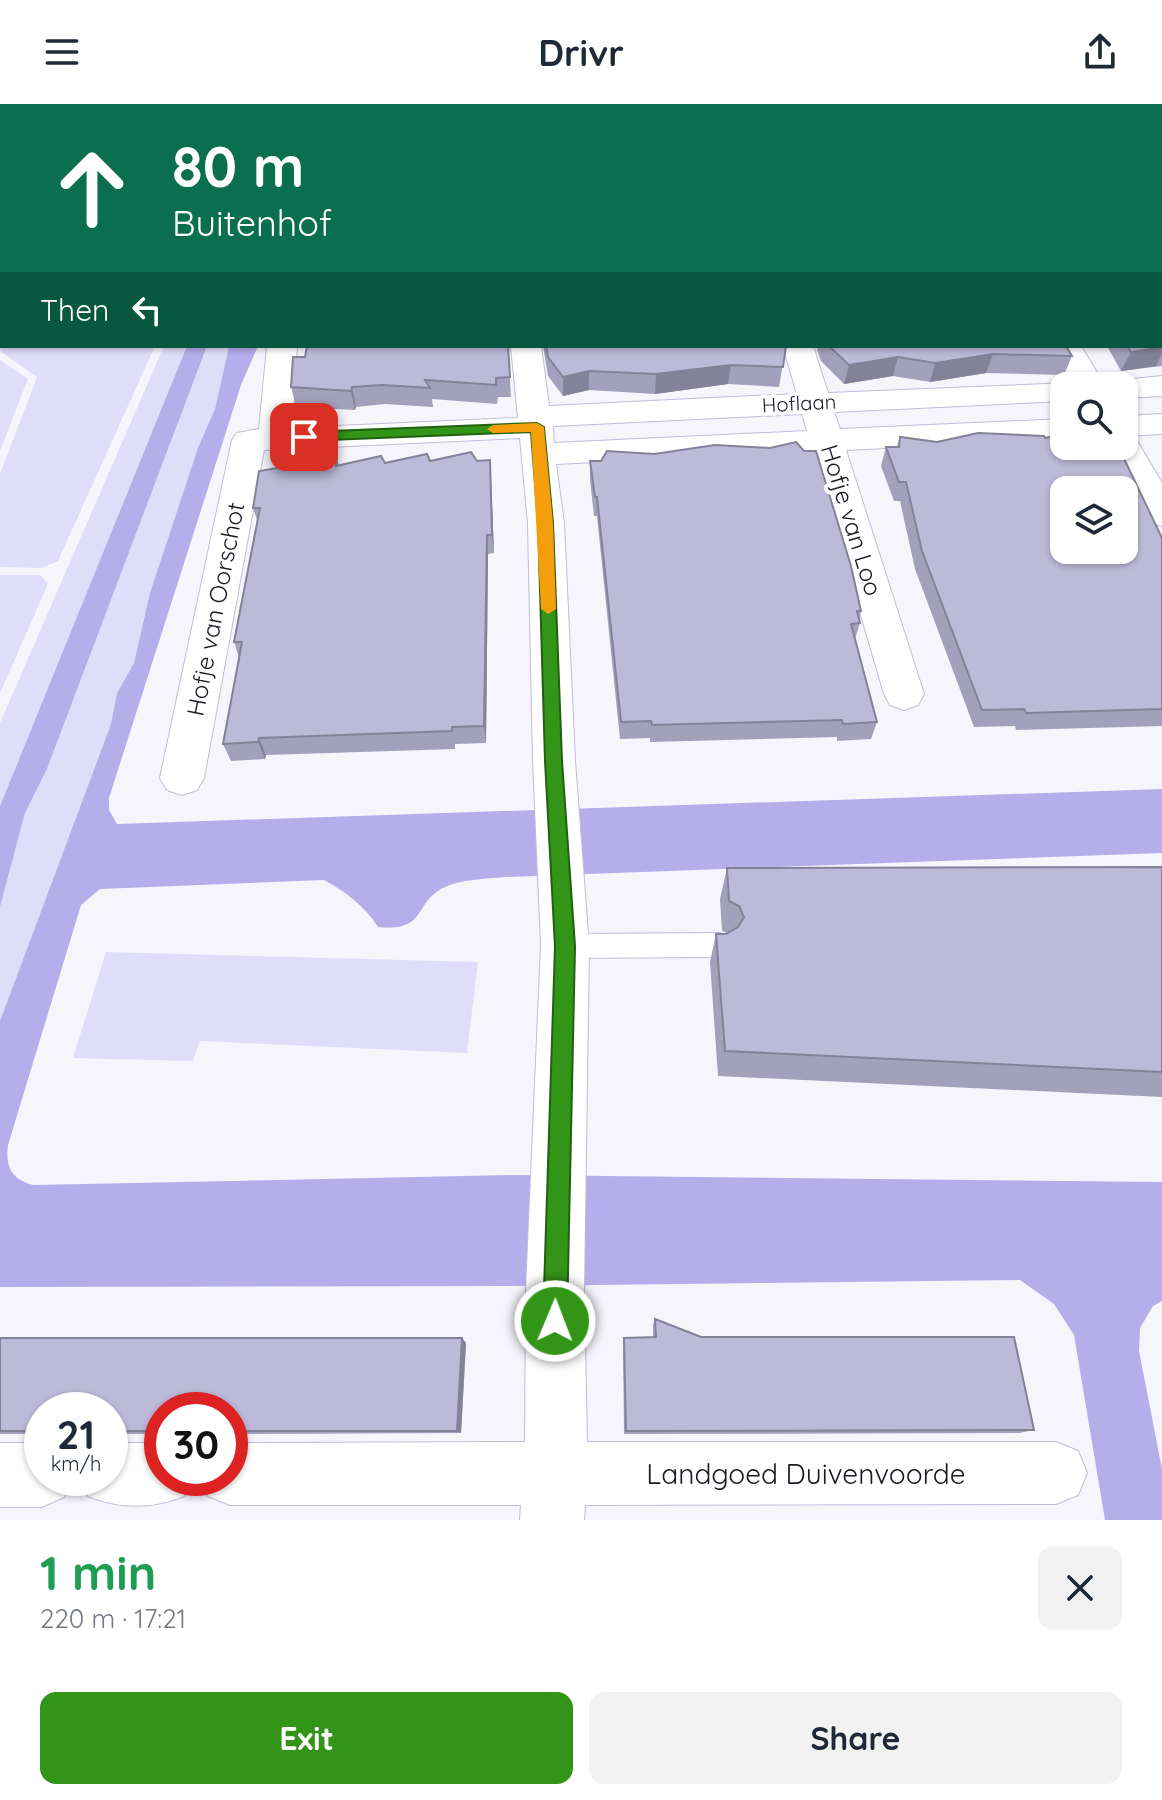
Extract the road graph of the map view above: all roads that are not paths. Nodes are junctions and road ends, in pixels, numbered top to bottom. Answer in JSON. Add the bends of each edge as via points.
{"nodes":[{"id":1,"x":282,"y":348,"type":"edge"},
{"id":2,"x":526,"y":348,"type":"edge"},
{"id":3,"x":799,"y":348,"type":"edge"},
{"id":4,"x":1067,"y":348,"type":"edge"},
{"id":5,"x":1081,"y":372,"type":"edge"},
{"id":6,"x":1162,"y":386,"type":"edge"},
{"id":7,"x":1138,"y":387,"type":"edge"},
{"id":8,"x":1050,"y":392,"type":"edge"},
{"id":9,"x":814,"y":402,"type":"junction"},
{"id":10,"x":1162,"y":424,"type":"edge"},
{"id":11,"x":1138,"y":425,"type":"edge"},
{"id":12,"x":1050,"y":430,"type":"edge"},
{"id":13,"x":538,"y":433,"type":"junction"},
{"id":14,"x":262,"y":439,"type":"junction"},
{"id":15,"x":828,"y":440,"type":"junction"},
{"id":16,"x":1132,"y":460,"type":"edge"},
{"id":17,"x":1162,"y":514,"type":"edge"},
{"id":18,"x":904,"y":694,"type":"dead end"},
{"id":19,"x":182,"y":778,"type":"dead end"},
{"id":20,"x":720,"y":945,"type":"edge"},
{"id":21,"x":565,"y":946,"type":"junction"},
{"id":22,"x":1056,"y":1473,"type":"dead end"},
{"id":23,"x":0,"y":1475,"type":"edge"},
{"id":24,"x":24,"y":1475,"type":"edge"},
{"id":25,"x":248,"y":1475,"type":"edge"},
{"id":26,"x":554,"y":1496,"type":"edge"}],
"edges":[{"from":1,"to":14,"type":"street","name":"Hofje van Oorschot"},
{"from":2,"to":13,"type":"street"},
{"from":3,"to":9,"type":"street","name":"Hofje van Loo"},
{"from":4,"to":5,"type":"street"},
{"from":6,"to":7,"type":"street"},
{"from":8,"to":9,"type":"street","name":"Hoflaan"},
{"from":9,"to":13,"type":"street","name":"Hoflaan"},
{"from":9,"to":15,"type":"street","name":"Hofje van Loo"},
{"from":10,"to":11,"type":"street"},
{"from":12,"to":15,"type":"street","name":"Hoflaan"},
{"from":13,"to":14,"type":"street","name":"Hoflaan"},
{"from":13,"to":15,"type":"street","name":"Hoflaan"},
{"from":13,"to":21,"type":"street"},
{"from":14,"to":19,"type":"street","name":"Hofje van Oorschot"},
{"from":15,"to":18,"type":"street","name":"Hofje van Loo"},
{"from":16,"to":17,"type":"street"},
{"from":20,"to":21,"type":"lane"},
{"from":21,"to":26,"type":"street"},
{"from":22,"to":26,"type":"street","name":"Landgoed Duivenvoorde"},
{"from":23,"to":24,"type":"street"},
{"from":25,"to":26,"type":"street","name":"Landgoed Duivenvoorde"}]}
